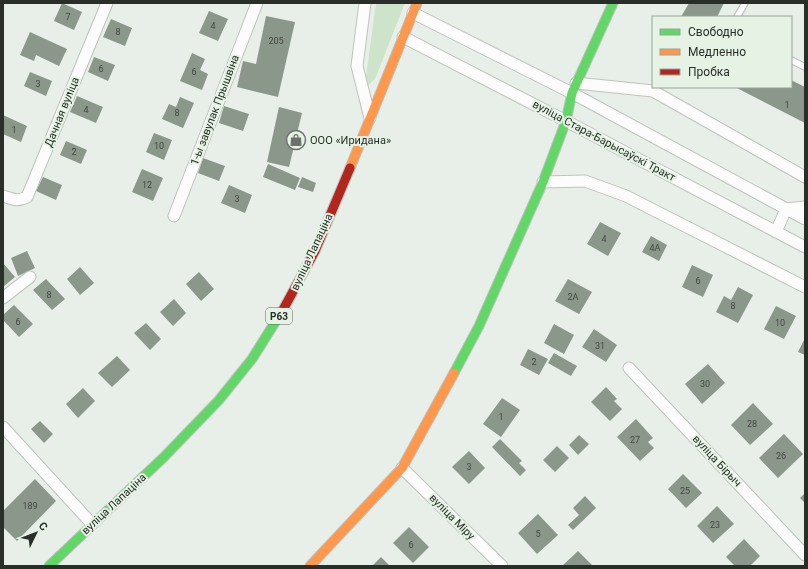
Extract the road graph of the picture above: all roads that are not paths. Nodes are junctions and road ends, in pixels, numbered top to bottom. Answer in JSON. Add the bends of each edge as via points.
{"nodes":[{"id":1,"x":107,"y":3,"type":"edge"},
{"id":2,"x":256,"y":3,"type":"edge"},
{"id":3,"x":365,"y":3,"type":"edge"},
{"id":4,"x":613,"y":3,"type":"edge"},
{"id":5,"x":745,"y":3,"type":"edge"},
{"id":6,"x":415,"y":8,"type":"edge"},
{"id":7,"x":738,"y":16,"type":"edge"},
{"id":8,"x":403,"y":37,"type":"junction"},
{"id":9,"x":792,"y":60,"type":"edge"},
{"id":10,"x":805,"y":67,"type":"edge"},
{"id":11,"x":574,"y":88,"type":"junction"},
{"id":12,"x":370,"y":118,"type":"junction"},
{"id":13,"x":566,"y":121,"type":"junction"},
{"id":14,"x":805,"y":177,"type":"edge"},
{"id":15,"x":543,"y":182,"type":"junction"},
{"id":16,"x":3,"y":196,"type":"edge"},
{"id":17,"x":805,"y":207,"type":"edge"},
{"id":18,"x":786,"y":209,"type":"junction"},
{"id":19,"x":174,"y":216,"type":"dead end"},
{"id":20,"x":805,"y":219,"type":"edge"},
{"id":21,"x":776,"y":232,"type":"junction"},
{"id":22,"x":805,"y":247,"type":"edge"},
{"id":23,"x":30,"y":277,"type":"dead end"},
{"id":24,"x":805,"y":287,"type":"edge"},
{"id":25,"x":3,"y":298,"type":"edge"},
{"id":26,"x":629,"y":368,"type":"dead end"},
{"id":27,"x":3,"y":427,"type":"edge"},
{"id":28,"x":402,"y":468,"type":"junction"},
{"id":29,"x":92,"y":524,"type":"junction"},
{"id":30,"x":805,"y":555,"type":"edge"},
{"id":31,"x":48,"y":566,"type":"edge"},
{"id":32,"x":310,"y":566,"type":"edge"},
{"id":33,"x":502,"y":566,"type":"edge"}],
"edges":[{"from":1,"to":16,"type":"street","name":"Дачная вуліца","via":[[27,197],[16,200]]},
{"from":2,"to":19,"type":"street","name":"1-ы завулак Прышвіна"},
{"from":3,"to":12,"type":"street","via":[[357,66]]},
{"from":4,"to":11,"type":"main road"},
{"from":5,"to":7,"type":"lane"},
{"from":6,"to":8,"type":"main road","name":"вуліца Лапаціна","number":"Р63"},
{"from":6,"to":11,"type":"street"},
{"from":8,"to":12,"type":"main road","name":"вуліца Лапаціна","number":"Р63"},
{"from":8,"to":13,"type":"street","name":"вуліца Стара-Барысаўскі Тракт"},
{"from":9,"to":10,"type":"lane"},
{"from":11,"to":13,"type":"main road"},
{"from":11,"to":14,"type":"street","via":[[653,91]]},
{"from":11,"to":18,"type":"street"},
{"from":12,"to":29,"type":"main road","name":"вуліца Лапаціна","number":"Р63","via":[[315,250],[288,301],[252,359],[220,400]]},
{"from":13,"to":15,"type":"main road"},
{"from":13,"to":21,"type":"street","name":"вуліца Стара-Барысаўскі Тракт"},
{"from":15,"to":24,"type":"street","via":[[585,181],[626,196]]},
{"from":15,"to":28,"type":"main road","via":[[479,326]]},
{"from":17,"to":18,"type":"street"},
{"from":18,"to":20,"type":"street"},
{"from":18,"to":21,"type":"street"},
{"from":21,"to":22,"type":"street","name":"вуліца Стара-Барысаўскі Тракт"},
{"from":23,"to":25,"type":"street"},
{"from":26,"to":30,"type":"street","name":"вуліца Бірыч"},
{"from":27,"to":29,"type":"street"},
{"from":28,"to":32,"type":"main road"},
{"from":28,"to":33,"type":"street","name":"вуліца Міру"},
{"from":29,"to":31,"type":"main road","name":"вуліца Лапаціна","number":"Р63"}]}
